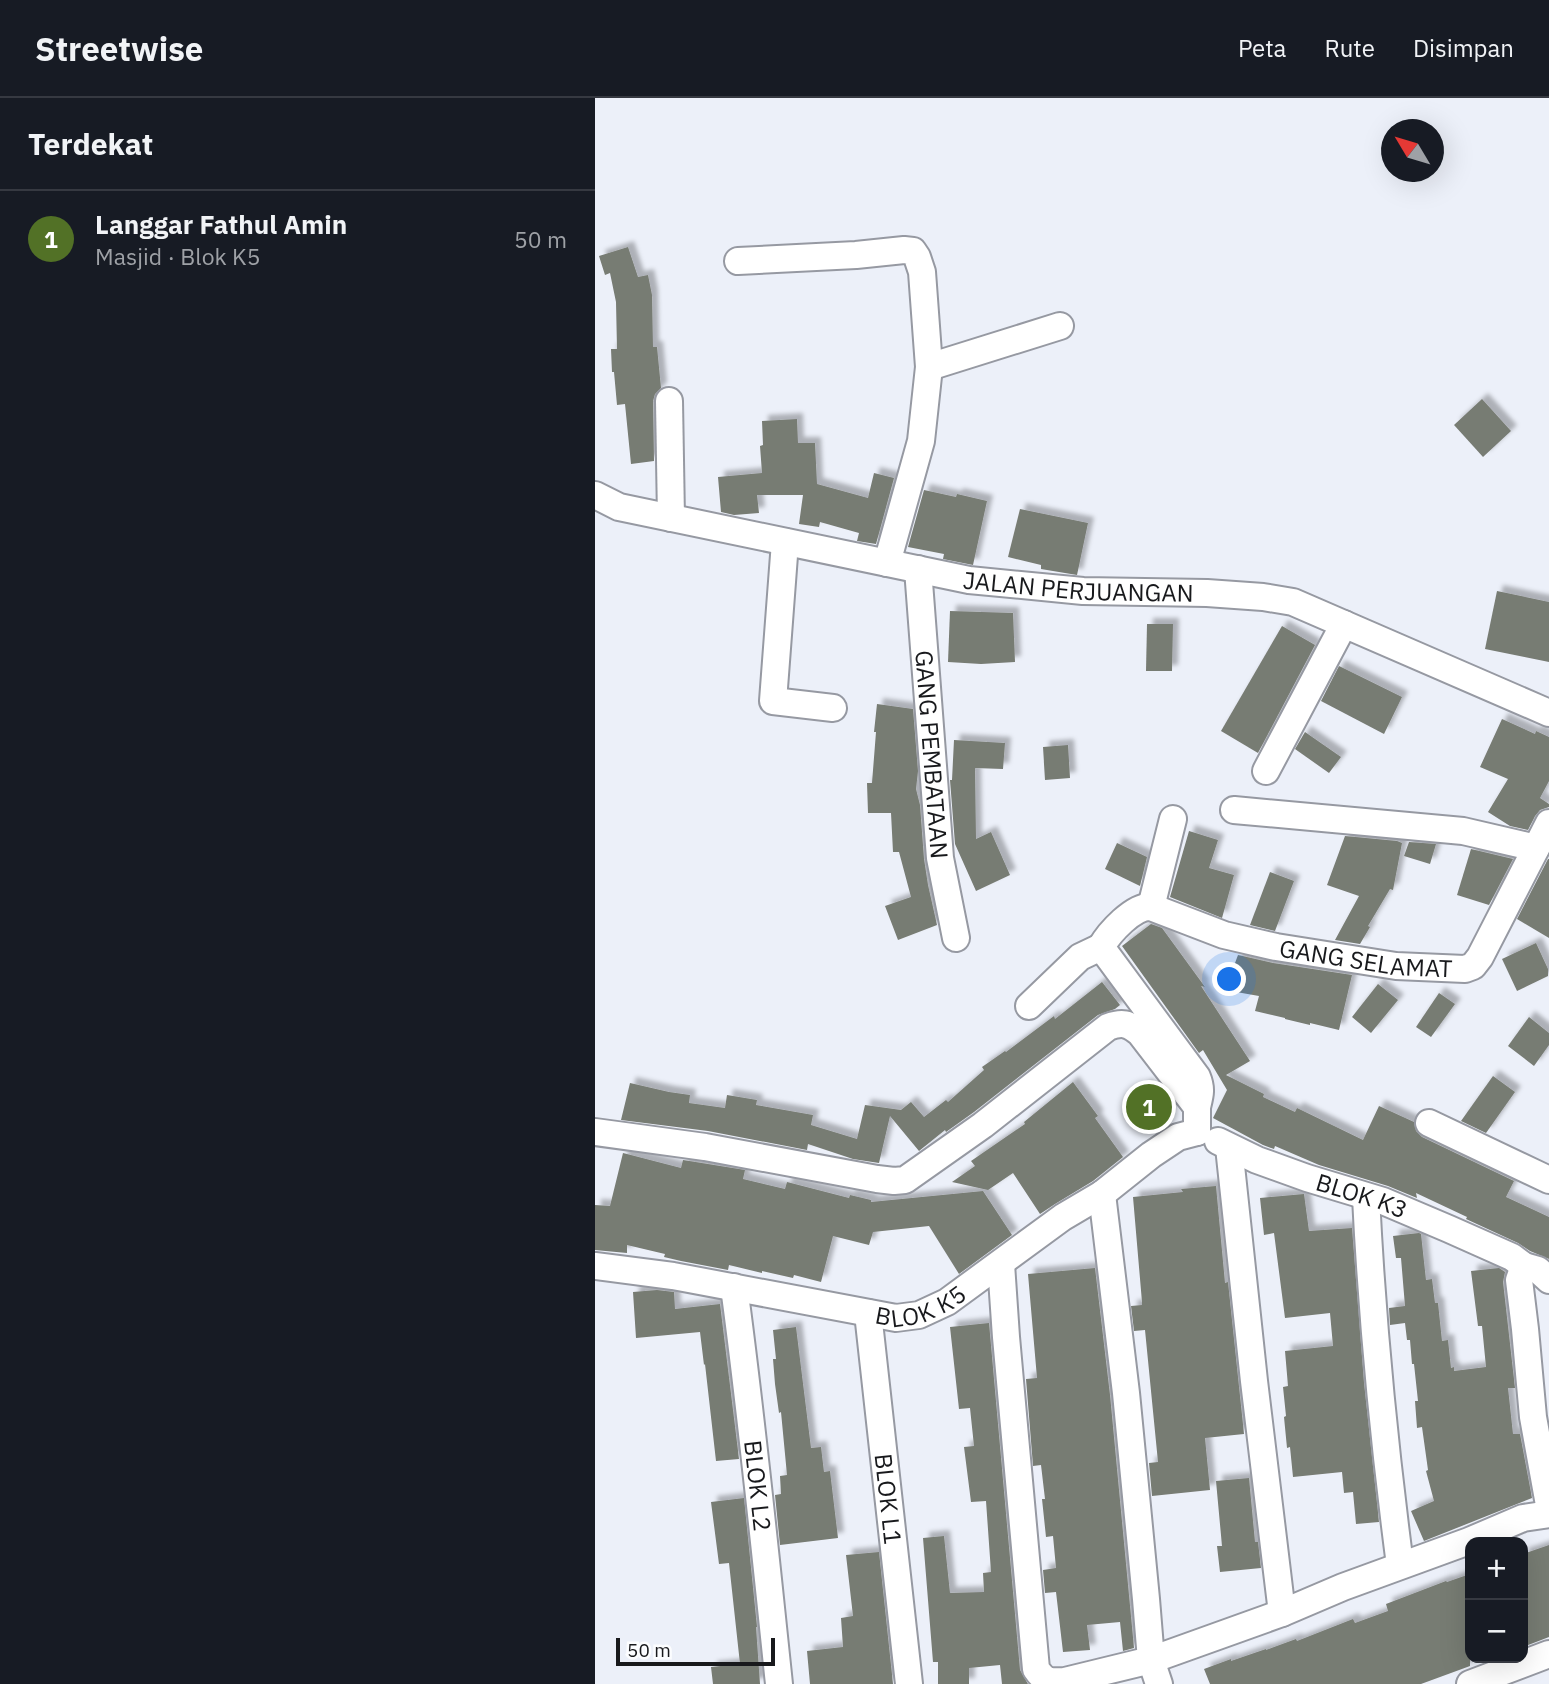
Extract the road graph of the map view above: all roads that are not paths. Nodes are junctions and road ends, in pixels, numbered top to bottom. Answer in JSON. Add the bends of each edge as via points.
{"nodes":[{"id":1,"x":738,"y":261,"type":"dead end"},
{"id":2,"x":1060,"y":326,"type":"dead end"},
{"id":3,"x":929,"y":367,"type":"junction"},
{"id":4,"x":669,"y":401,"type":"dead end"},
{"id":5,"x":595,"y":495,"type":"edge"},
{"id":6,"x":671,"y":518,"type":"junction"},
{"id":7,"x":785,"y":542,"type":"junction"},
{"id":8,"x":887,"y":563,"type":"junction"},
{"id":9,"x":918,"y":569,"type":"junction"},
{"id":10,"x":1344,"y":624,"type":"junction"},
{"id":11,"x":833,"y":708,"type":"dead end"},
{"id":12,"x":1549,"y":713,"type":"edge"},
{"id":13,"x":1266,"y":771,"type":"dead end"},
{"id":14,"x":1234,"y":810,"type":"dead end"},
{"id":15,"x":1173,"y":819,"type":"dead end"},
{"id":16,"x":1549,"y":823,"type":"edge"},
{"id":17,"x":1536,"y":848,"type":"junction"},
{"id":18,"x":1151,"y":907,"type":"junction"},
{"id":19,"x":956,"y":938,"type":"dead end"},
{"id":20,"x":1101,"y":947,"type":"junction"},
{"id":21,"x":1029,"y":1006,"type":"dead end"},
{"id":22,"x":1197,"y":1120,"type":"junction"},
{"id":23,"x":1429,"y":1123,"type":"dead end"},
{"id":24,"x":595,"y":1132,"type":"edge"},
{"id":25,"x":1229,"y":1147,"type":"junction"},
{"id":26,"x":1549,"y":1180,"type":"edge"},
{"id":27,"x":1102,"y":1194,"type":"junction"},
{"id":28,"x":1366,"y":1197,"type":"junction"},
{"id":29,"x":1001,"y":1264,"type":"junction"},
{"id":30,"x":595,"y":1266,"type":"edge"},
{"id":31,"x":1524,"y":1266,"type":"junction"},
{"id":32,"x":1549,"y":1280,"type":"edge"},
{"id":33,"x":734,"y":1287,"type":"junction"},
{"id":34,"x":868,"y":1313,"type":"junction"},
{"id":35,"x":1540,"y":1380,"type":"edge"},
{"id":36,"x":1549,"y":1505,"type":"edge"},
{"id":37,"x":1549,"y":1514,"type":"edge"},
{"id":38,"x":1400,"y":1565,"type":"junction"},
{"id":39,"x":1282,"y":1613,"type":"junction"},
{"id":40,"x":1549,"y":1654,"type":"edge"},
{"id":41,"x":1155,"y":1672,"type":"edge"},
{"id":42,"x":1039,"y":1681,"type":"edge"},
{"id":43,"x":779,"y":1684,"type":"edge"},
{"id":44,"x":909,"y":1684,"type":"edge"},
{"id":45,"x":1470,"y":1684,"type":"edge"}],
"edges":[{"from":1,"to":3,"type":"street","via":[[913,251],[922,272]]},
{"from":2,"to":3,"type":"street"},
{"from":3,"to":8,"type":"street","via":[[921,441]]},
{"from":4,"to":6,"type":"street"},
{"from":5,"to":6,"type":"street","name":"JALAN PERJUANGAN","via":[[619,507]]},
{"from":6,"to":7,"type":"street","name":"JALAN PERJUANGAN"},
{"from":7,"to":8,"type":"street","name":"JALAN PERJUANGAN"},
{"from":7,"to":11,"type":"street","via":[[773,701]]},
{"from":8,"to":9,"type":"street","name":"JALAN PERJUANGAN"},
{"from":9,"to":10,"type":"street","name":"JALAN PERJUANGAN","via":[[969,580],[1083,591],[1263,597],[1293,601]]},
{"from":9,"to":19,"type":"street","name":"GANG PEMBATAAN","via":[[940,858]]},
{"from":10,"to":12,"type":"street","name":"JALAN PERJUANGAN"},
{"from":10,"to":13,"type":"street"},
{"from":14,"to":17,"type":"street","via":[[1463,831]]},
{"from":15,"to":18,"type":"street"},
{"from":16,"to":17,"type":"street","name":"GANG SELAMAT"},
{"from":17,"to":18,"type":"street","name":"GANG SELAMAT","via":[[1480,957],[1465,969],[1396,966],[1276,947],[1224,936]]},
{"from":18,"to":20,"type":"street","via":[[1137,909]]},
{"from":20,"to":21,"type":"street","via":[[1080,957]]},
{"from":20,"to":22,"type":"street","via":[[1197,1077],[1201,1093]]},
{"from":22,"to":24,"type":"street","via":[[1140,1033],[1120,1023],[1108,1027],[905,1180],[877,1180],[705,1147]]},
{"from":22,"to":25,"type":"street","name":"BLOK K3"},
{"from":22,"to":27,"type":"street","name":"BLOK K5"},
{"from":23,"to":26,"type":"street"},
{"from":25,"to":28,"type":"street","name":"BLOK K3"},
{"from":25,"to":39,"type":"street"},
{"from":27,"to":29,"type":"street","name":"BLOK K5"},
{"from":27,"to":41,"type":"street"},
{"from":28,"to":31,"type":"street","name":"BLOK K3","via":[[1497,1249]]},
{"from":28,"to":38,"type":"street"},
{"from":29,"to":34,"type":"street","name":"BLOK K5","via":[[947,1302],[919,1315],[896,1318]]},
{"from":29,"to":42,"type":"street"},
{"from":30,"to":33,"type":"street","name":"BLOK K5"},
{"from":31,"to":32,"type":"street","name":"BLOK K3"},
{"from":31,"to":35,"type":"street","via":[[1519,1280]]},
{"from":33,"to":34,"type":"street","name":"BLOK K5"},
{"from":33,"to":43,"type":"street","name":"BLOK L2"},
{"from":34,"to":44,"type":"street","name":"BLOK L1"},
{"from":35,"to":36,"type":"street","via":[[1535,1427]]},
{"from":37,"to":38,"type":"street","via":[[1523,1518]]},
{"from":38,"to":39,"type":"street"},
{"from":39,"to":41,"type":"street"},
{"from":40,"to":45,"type":"street"},
{"from":41,"to":42,"type":"street"}]}
